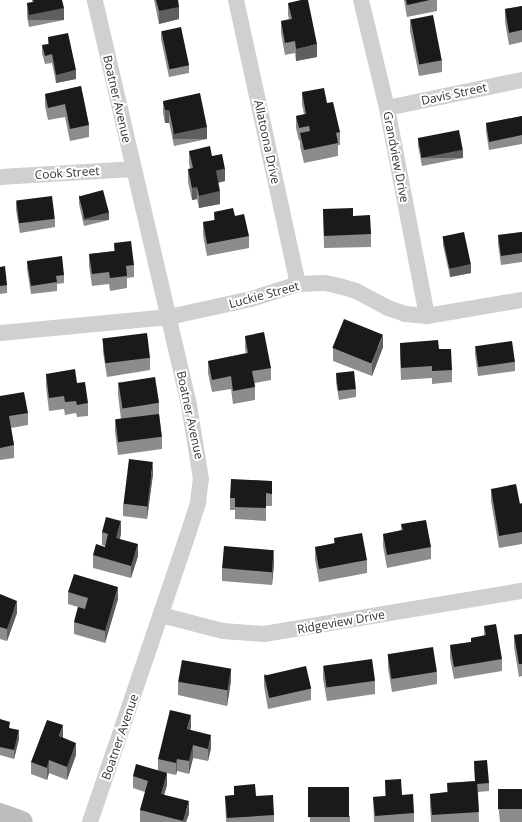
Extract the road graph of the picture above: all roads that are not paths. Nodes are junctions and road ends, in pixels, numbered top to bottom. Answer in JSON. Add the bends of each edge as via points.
{"nodes":[{"id":1,"x":95,"y":0,"type":"edge"},
{"id":2,"x":236,"y":0,"type":"edge"},
{"id":3,"x":361,"y":0,"type":"edge"},
{"id":4,"x":522,"y":80,"type":"edge"},
{"id":5,"x":387,"y":108,"type":"junction"},
{"id":6,"x":133,"y":169,"type":"junction"},
{"id":7,"x":0,"y":177,"type":"edge"},
{"id":8,"x":298,"y":284,"type":"junction"},
{"id":9,"x":522,"y":300,"type":"edge"},
{"id":10,"x":427,"y":316,"type":"junction"},
{"id":11,"x":169,"y":318,"type":"junction"},
{"id":12,"x":0,"y":333,"type":"edge"},
{"id":13,"x":522,"y":591,"type":"edge"},
{"id":14,"x":161,"y":615,"type":"junction"},
{"id":15,"x":0,"y":814,"type":"edge"},
{"id":16,"x":22,"y":822,"type":"edge"},
{"id":17,"x":90,"y":822,"type":"edge"}],
"edges":[{"from":1,"to":6,"type":"street","name":"Boatner Avenue"},
{"from":2,"to":8,"type":"street","name":"Allatoona Drive"},
{"from":3,"to":5,"type":"street","name":"Grandview Drive"},
{"from":4,"to":5,"type":"street","name":"Davis Street"},
{"from":5,"to":10,"type":"street","name":"Grandview Drive"},
{"from":6,"to":7,"type":"street","name":"Cook Street"},
{"from":6,"to":11,"type":"street","name":"Boatner Avenue"},
{"from":8,"to":10,"type":"street","name":"Luckie Street","via":[[325,283],[339,286],[405,314]]},
{"from":8,"to":11,"type":"street","name":"Luckie Street","via":[[251,299]]},
{"from":9,"to":10,"type":"street","name":"Luckie Street"},
{"from":11,"to":12,"type":"street","name":"Luckie Street"},
{"from":11,"to":14,"type":"street","name":"Boatner Avenue","via":[[189,404],[201,479],[198,502]]},
{"from":13,"to":14,"type":"street","name":"Ridgeview Drive","via":[[264,634],[233,633]]},
{"from":14,"to":17,"type":"street","name":"Boatner Avenue"},
{"from":15,"to":16,"type":"street"}]}
